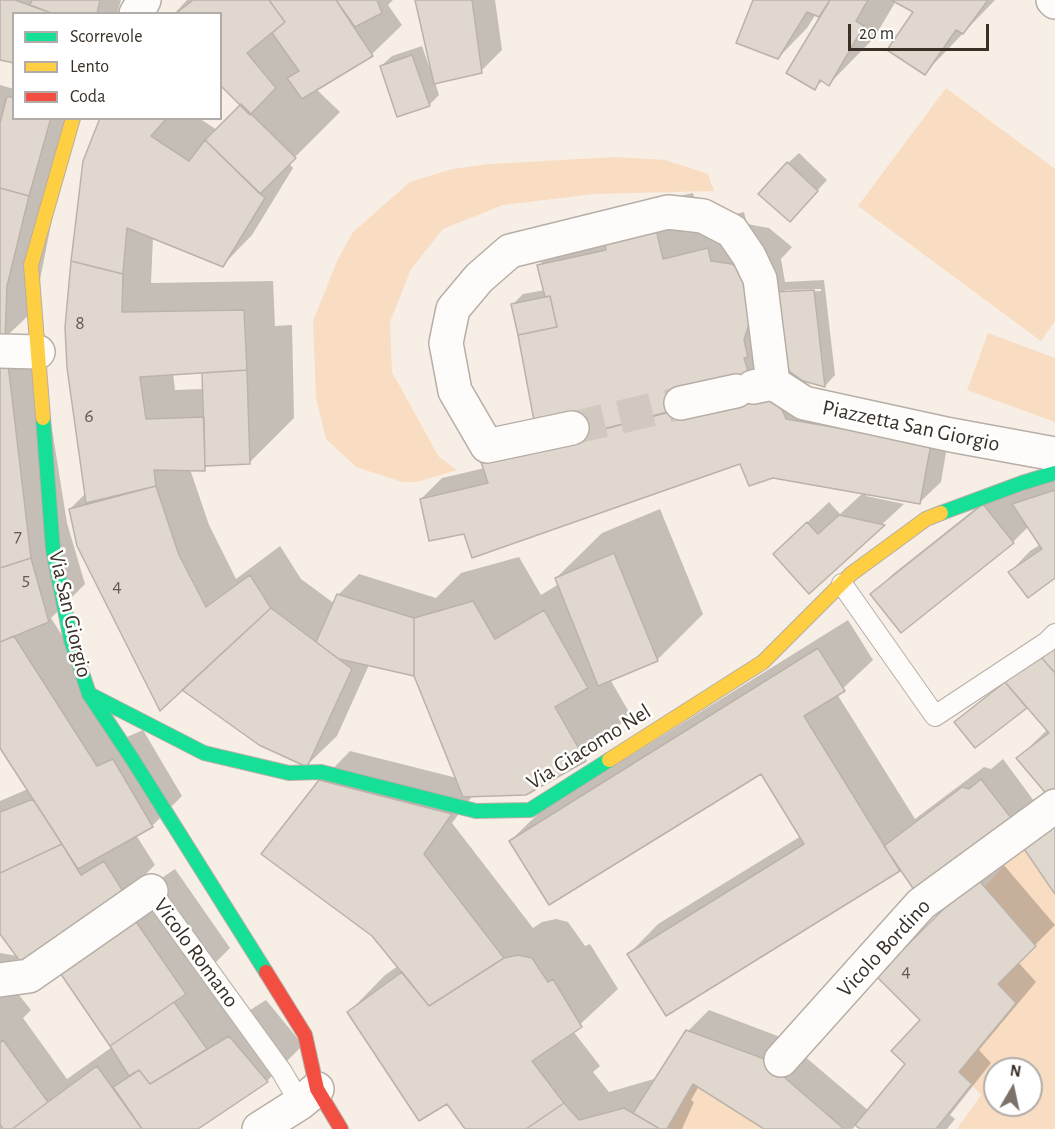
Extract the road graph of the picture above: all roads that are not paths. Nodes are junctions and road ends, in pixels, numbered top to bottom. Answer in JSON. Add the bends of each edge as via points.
{"nodes":[{"id":1,"x":72,"y":120,"type":"edge"},
{"id":2,"x":0,"y":351,"type":"edge"},
{"id":3,"x":38,"y":352,"type":"junction"},
{"id":4,"x":754,"y":387,"type":"junction"},
{"id":5,"x":681,"y":403,"type":"tunnel mouth"},
{"id":6,"x":572,"y":428,"type":"tunnel mouth"},
{"id":7,"x":1055,"y":454,"type":"edge"},
{"id":8,"x":1055,"y":473,"type":"edge"},
{"id":9,"x":842,"y":584,"type":"junction"},
{"id":10,"x":1055,"y":634,"type":"edge"},
{"id":11,"x":89,"y":694,"type":"junction"},
{"id":12,"x":1055,"y":806,"type":"edge"},
{"id":13,"x":151,"y":891,"type":"joint"},
{"id":14,"x":0,"y":980,"type":"edge"},
{"id":15,"x":781,"y":1060,"type":"dead end"},
{"id":16,"x":309,"y":1096,"type":"junction"},
{"id":17,"x":259,"y":1129,"type":"edge"},
{"id":18,"x":341,"y":1129,"type":"edge"}],
"edges":[{"from":1,"to":3,"type":"street","name":"Via San Giorgio","via":[[31,265]]},
{"from":2,"to":3,"type":"street"},
{"from":3,"to":11,"type":"street","name":"Via San Giorgio","via":[[53,550],[71,640]]},
{"from":4,"to":5,"type":"street"},
{"from":4,"to":6,"type":"street","via":[[760,279],[749,256],[732,231],[703,216],[668,212],[510,251],[479,278],[453,309],[446,343],[455,391],[487,446]]},
{"from":4,"to":7,"type":"street","name":"Piazzetta San Giorgio","via":[[804,403]]},
{"from":8,"to":9,"type":"street","name":"Via Giacomo Nel","via":[[926,519]]},
{"from":9,"to":10,"type":"lane","via":[[935,716]]},
{"from":9,"to":11,"type":"street","name":"Via Giacomo Nel","via":[[763,662],[530,810],[476,811],[321,772],[289,773],[204,753]]},
{"from":11,"to":16,"type":"street","name":"Via San Giorgio","via":[[305,1035]]},
{"from":12,"to":15,"type":"street","name":"Vicolo Bordino","via":[[921,904]]},
{"from":13,"to":14,"type":"street","name":"Vicolo Romano","via":[[29,975]]},
{"from":13,"to":16,"type":"lane","name":"Vicolo Romano","via":[[282,1072]]},
{"from":16,"to":17,"type":"street"},
{"from":16,"to":18,"type":"street","name":"Via San Giorgio"}]}
